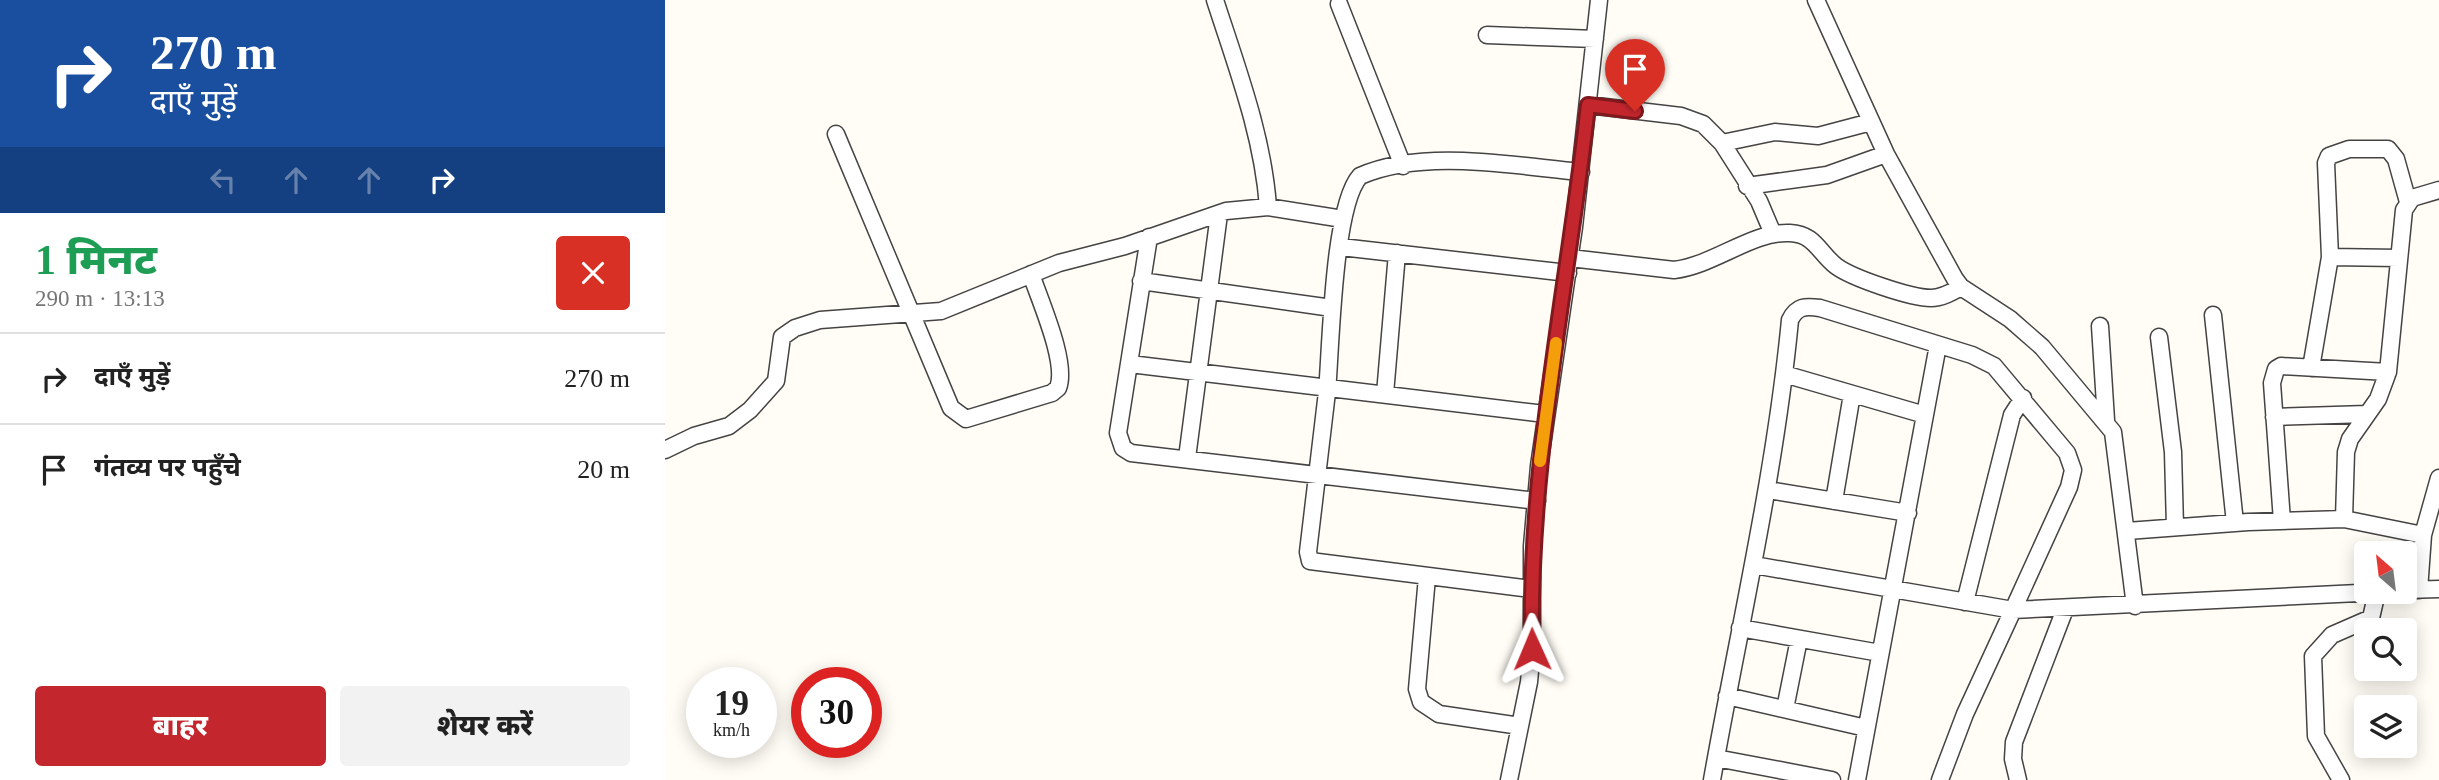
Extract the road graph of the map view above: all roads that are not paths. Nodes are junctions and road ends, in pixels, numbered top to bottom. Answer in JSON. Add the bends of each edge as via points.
{"nodes":[{"id":1,"x":1215,"y":0,"type":"edge"},
{"id":2,"x":1599,"y":0,"type":"edge"},
{"id":3,"x":1816,"y":0,"type":"edge"},
{"id":4,"x":1339,"y":4,"type":"dead end"},
{"id":5,"x":1487,"y":35,"type":"dead end"},
{"id":6,"x":1595,"y":39,"type":"junction"},
{"id":7,"x":1588,"y":105,"type":"junction"},
{"id":8,"x":1871,"y":122,"type":"junction"},
{"id":9,"x":837,"y":134,"type":"dead end"},
{"id":10,"x":1722,"y":143,"type":"junction"},
{"id":11,"x":1886,"y":154,"type":"junction"},
{"id":12,"x":1403,"y":166,"type":"junction"},
{"id":13,"x":1581,"y":172,"type":"junction"},
{"id":14,"x":1747,"y":187,"type":"junction"},
{"id":15,"x":2439,"y":190,"type":"edge"},
{"id":16,"x":2407,"y":202,"type":"junction"},
{"id":17,"x":1268,"y":207,"type":"junction"},
{"id":18,"x":1219,"y":214,"type":"junction"},
{"id":19,"x":1343,"y":219,"type":"junction"},
{"id":20,"x":1773,"y":234,"type":"junction"},
{"id":21,"x":1149,"y":237,"type":"junction"},
{"id":22,"x":1341,"y":247,"type":"junction"},
{"id":23,"x":1397,"y":253,"type":"junction"},
{"id":24,"x":2330,"y":257,"type":"junction"},
{"id":25,"x":2399,"y":258,"type":"junction"},
{"id":26,"x":1569,"y":266,"type":"junction"},
{"id":27,"x":1031,"y":274,"type":"junction"},
{"id":28,"x":1141,"y":281,"type":"junction"},
{"id":29,"x":1961,"y":287,"type":"junction"},
{"id":30,"x":1210,"y":290,"type":"junction"},
{"id":31,"x":1332,"y":308,"type":"junction"},
{"id":32,"x":913,"y":314,"type":"junction"},
{"id":33,"x":2213,"y":315,"type":"dead end"},
{"id":34,"x":2100,"y":326,"type":"dead end"},
{"id":35,"x":2159,"y":337,"type":"dead end"},
{"id":36,"x":1938,"y":345,"type":"junction"},
{"id":37,"x":1130,"y":364,"type":"junction"},
{"id":38,"x":2311,"y":368,"type":"junction"},
{"id":39,"x":2388,"y":372,"type":"junction"},
{"id":40,"x":1201,"y":374,"type":"junction"},
{"id":41,"x":1784,"y":374,"type":"junction"},
{"id":42,"x":1327,"y":388,"type":"junction"},
{"id":43,"x":1385,"y":394,"type":"junction"},
{"id":44,"x":1852,"y":394,"type":"junction"},
{"id":45,"x":2022,"y":398,"type":"junction"},
{"id":46,"x":1545,"y":414,"type":"junction"},
{"id":47,"x":2367,"y":414,"type":"junction"},
{"id":48,"x":1925,"y":415,"type":"junction"},
{"id":49,"x":2274,"y":417,"type":"junction"},
{"id":50,"x":2106,"y":420,"type":"junction"},
{"id":51,"x":665,"y":450,"type":"edge"},
{"id":52,"x":1188,"y":458,"type":"junction"},
{"id":53,"x":1317,"y":474,"type":"junction"},
{"id":54,"x":2439,"y":478,"type":"edge"},
{"id":55,"x":1769,"y":490,"type":"junction"},
{"id":56,"x":1537,"y":501,"type":"junction"},
{"id":57,"x":1834,"y":501,"type":"junction"},
{"id":58,"x":1907,"y":513,"type":"junction"},
{"id":59,"x":2344,"y":519,"type":"junction"},
{"id":60,"x":2282,"y":521,"type":"junction"},
{"id":61,"x":2235,"y":523,"type":"junction"},
{"id":62,"x":2175,"y":527,"type":"junction"},
{"id":63,"x":2127,"y":531,"type":"junction"},
{"id":64,"x":2423,"y":535,"type":"junction"},
{"id":65,"x":1754,"y":565,"type":"junction"},
{"id":66,"x":2417,"y":565,"type":"edge"},
{"id":67,"x":1427,"y":577,"type":"junction"},
{"id":68,"x":1531,"y":589,"type":"junction"},
{"id":69,"x":1894,"y":589,"type":"junction"},
{"id":70,"x":2439,"y":589,"type":"edge"},
{"id":71,"x":2417,"y":590,"type":"edge"},
{"id":72,"x":2354,"y":593,"type":"edge"},
{"id":73,"x":1965,"y":602,"type":"junction"},
{"id":74,"x":2375,"y":604,"type":"edge"},
{"id":75,"x":2135,"y":606,"type":"junction"},
{"id":76,"x":2065,"y":609,"type":"junction"},
{"id":77,"x":2013,"y":610,"type":"junction"},
{"id":78,"x":1740,"y":628,"type":"junction"},
{"id":79,"x":1799,"y":639,"type":"junction"},
{"id":80,"x":1880,"y":653,"type":"junction"},
{"id":81,"x":1727,"y":696,"type":"junction"},
{"id":82,"x":1785,"y":709,"type":"junction"},
{"id":83,"x":1520,"y":726,"type":"junction"},
{"id":84,"x":1866,"y":728,"type":"junction"},
{"id":85,"x":1716,"y":758,"type":"junction"},
{"id":86,"x":1777,"y":774,"type":"edge"},
{"id":87,"x":1509,"y":780,"type":"edge"},
{"id":88,"x":1712,"y":780,"type":"edge"},
{"id":89,"x":1832,"y":780,"type":"edge"},
{"id":90,"x":1857,"y":780,"type":"edge"},
{"id":91,"x":1940,"y":780,"type":"edge"},
{"id":92,"x":2018,"y":780,"type":"edge"},
{"id":93,"x":2341,"y":780,"type":"edge"}],
"edges":[{"from":1,"to":17,"type":"street","via":[[1258,138]]},
{"from":2,"to":6,"type":"street"},
{"from":3,"to":8,"type":"street"},
{"from":4,"to":12,"type":"street"},
{"from":5,"to":6,"type":"street"},
{"from":6,"to":7,"type":"street"},
{"from":7,"to":10,"type":"street","via":[[1694,119]]},
{"from":7,"to":13,"type":"street"},
{"from":8,"to":10,"type":"street","via":[[1818,136],[1775,132]]},
{"from":8,"to":11,"type":"street"},
{"from":9,"to":32,"type":"street"},
{"from":10,"to":14,"type":"street"},
{"from":11,"to":14,"type":"street","via":[[1827,175]]},
{"from":11,"to":29,"type":"street"},
{"from":12,"to":13,"type":"street","via":[[1464,161]]},
{"from":12,"to":19,"type":"street","via":[[1360,176],[1352,185]]},
{"from":13,"to":26,"type":"street"},
{"from":14,"to":20,"type":"street","via":[[1759,201]]},
{"from":15,"to":16,"type":"street"},
{"from":16,"to":24,"type":"street","via":[[2396,159],[2388,149],[2349,149],[2329,156]]},
{"from":16,"to":25,"type":"street"},
{"from":17,"to":18,"type":"street"},
{"from":17,"to":19,"type":"street"},
{"from":18,"to":21,"type":"street"},
{"from":18,"to":30,"type":"street"},
{"from":19,"to":22,"type":"street"},
{"from":20,"to":26,"type":"street","via":[[1689,268]]},
{"from":20,"to":29,"type":"street","via":[[1805,236],[1838,268],[1924,298]]},
{"from":21,"to":27,"type":"street"},
{"from":21,"to":28,"type":"street"},
{"from":22,"to":23,"type":"street"},
{"from":22,"to":31,"type":"street"},
{"from":23,"to":26,"type":"street"},
{"from":23,"to":43,"type":"street"},
{"from":24,"to":25,"type":"street"},
{"from":24,"to":38,"type":"street"},
{"from":25,"to":39,"type":"street"},
{"from":26,"to":46,"type":"street"},
{"from":27,"to":32,"type":"street","via":[[955,306]]},
{"from":27,"to":32,"type":"street","via":[[1060,368],[1060,383],[1052,393],[981,416],[958,415],[945,398]]},
{"from":28,"to":30,"type":"street"},
{"from":28,"to":37,"type":"street"},
{"from":29,"to":50,"type":"street","via":[[2042,347]]},
{"from":30,"to":31,"type":"street"},
{"from":30,"to":40,"type":"street"},
{"from":31,"to":42,"type":"street"},
{"from":32,"to":51,"type":"street","via":[[820,320],[795,328],[778,345],[776,381],[750,410],[729,426]]},
{"from":33,"to":61,"type":"street"},
{"from":34,"to":50,"type":"street"},
{"from":35,"to":62,"type":"street","via":[[2173,452]]},
{"from":36,"to":41,"type":"street","via":[[1805,306],[1794,311],[1790,320]]},
{"from":36,"to":45,"type":"street","via":[[1994,366]]},
{"from":36,"to":48,"type":"street"},
{"from":37,"to":40,"type":"street"},
{"from":37,"to":52,"type":"street","via":[[1119,441],[1131,453]]},
{"from":38,"to":39,"type":"street"},
{"from":38,"to":49,"type":"street","via":[[2276,369],[2271,383]]},
{"from":39,"to":47,"type":"street"},
{"from":40,"to":42,"type":"street"},
{"from":40,"to":52,"type":"street"},
{"from":41,"to":44,"type":"street"},
{"from":41,"to":55,"type":"street"},
{"from":42,"to":43,"type":"street"},
{"from":42,"to":53,"type":"street"},
{"from":43,"to":46,"type":"street"},
{"from":44,"to":48,"type":"street"},
{"from":44,"to":57,"type":"street"},
{"from":45,"to":73,"type":"street","via":[[2012,415]]},
{"from":45,"to":77,"type":"street","via":[[2057,438],[2073,470]]},
{"from":46,"to":56,"type":"street"},
{"from":47,"to":49,"type":"street"},
{"from":47,"to":59,"type":"street","via":[[2346,452]]},
{"from":48,"to":58,"type":"street"},
{"from":49,"to":60,"type":"street"},
{"from":50,"to":63,"type":"street","via":[[2116,445]]},
{"from":52,"to":53,"type":"street"},
{"from":53,"to":56,"type":"street"},
{"from":53,"to":67,"type":"street","via":[[1310,561]]},
{"from":54,"to":64,"type":"street"},
{"from":55,"to":57,"type":"street"},
{"from":55,"to":65,"type":"street"},
{"from":56,"to":68,"type":"street"},
{"from":57,"to":58,"type":"street"},
{"from":58,"to":69,"type":"street"},
{"from":59,"to":60,"type":"street"},
{"from":59,"to":64,"type":"street"},
{"from":60,"to":61,"type":"street"},
{"from":61,"to":62,"type":"street"},
{"from":62,"to":63,"type":"street"},
{"from":63,"to":75,"type":"street"},
{"from":64,"to":66,"type":"street"},
{"from":65,"to":69,"type":"street"},
{"from":65,"to":78,"type":"street"},
{"from":67,"to":68,"type":"street"},
{"from":67,"to":83,"type":"street","via":[[1417,690],[1421,702],[1439,714]]},
{"from":68,"to":83,"type":"street","via":[[1532,649]]},
{"from":69,"to":73,"type":"street"},
{"from":69,"to":80,"type":"street"},
{"from":70,"to":71,"type":"street"},
{"from":72,"to":75,"type":"street"},
{"from":73,"to":77,"type":"street"},
{"from":74,"to":93,"type":"street","via":[[2371,618],[2332,635],[2313,656],[2316,736]]},
{"from":75,"to":76,"type":"street"},
{"from":76,"to":77,"type":"street"},
{"from":76,"to":92,"type":"street","via":[[2014,742]]},
{"from":77,"to":91,"type":"street"},
{"from":78,"to":79,"type":"street"},
{"from":78,"to":81,"type":"street"},
{"from":79,"to":80,"type":"street"},
{"from":79,"to":82,"type":"street"},
{"from":80,"to":84,"type":"street"},
{"from":81,"to":82,"type":"street"},
{"from":81,"to":85,"type":"street"},
{"from":82,"to":84,"type":"street"},
{"from":83,"to":87,"type":"street"},
{"from":84,"to":90,"type":"street"},
{"from":85,"to":86,"type":"street"},
{"from":85,"to":88,"type":"street"},
{"from":86,"to":89,"type":"street"}]}
